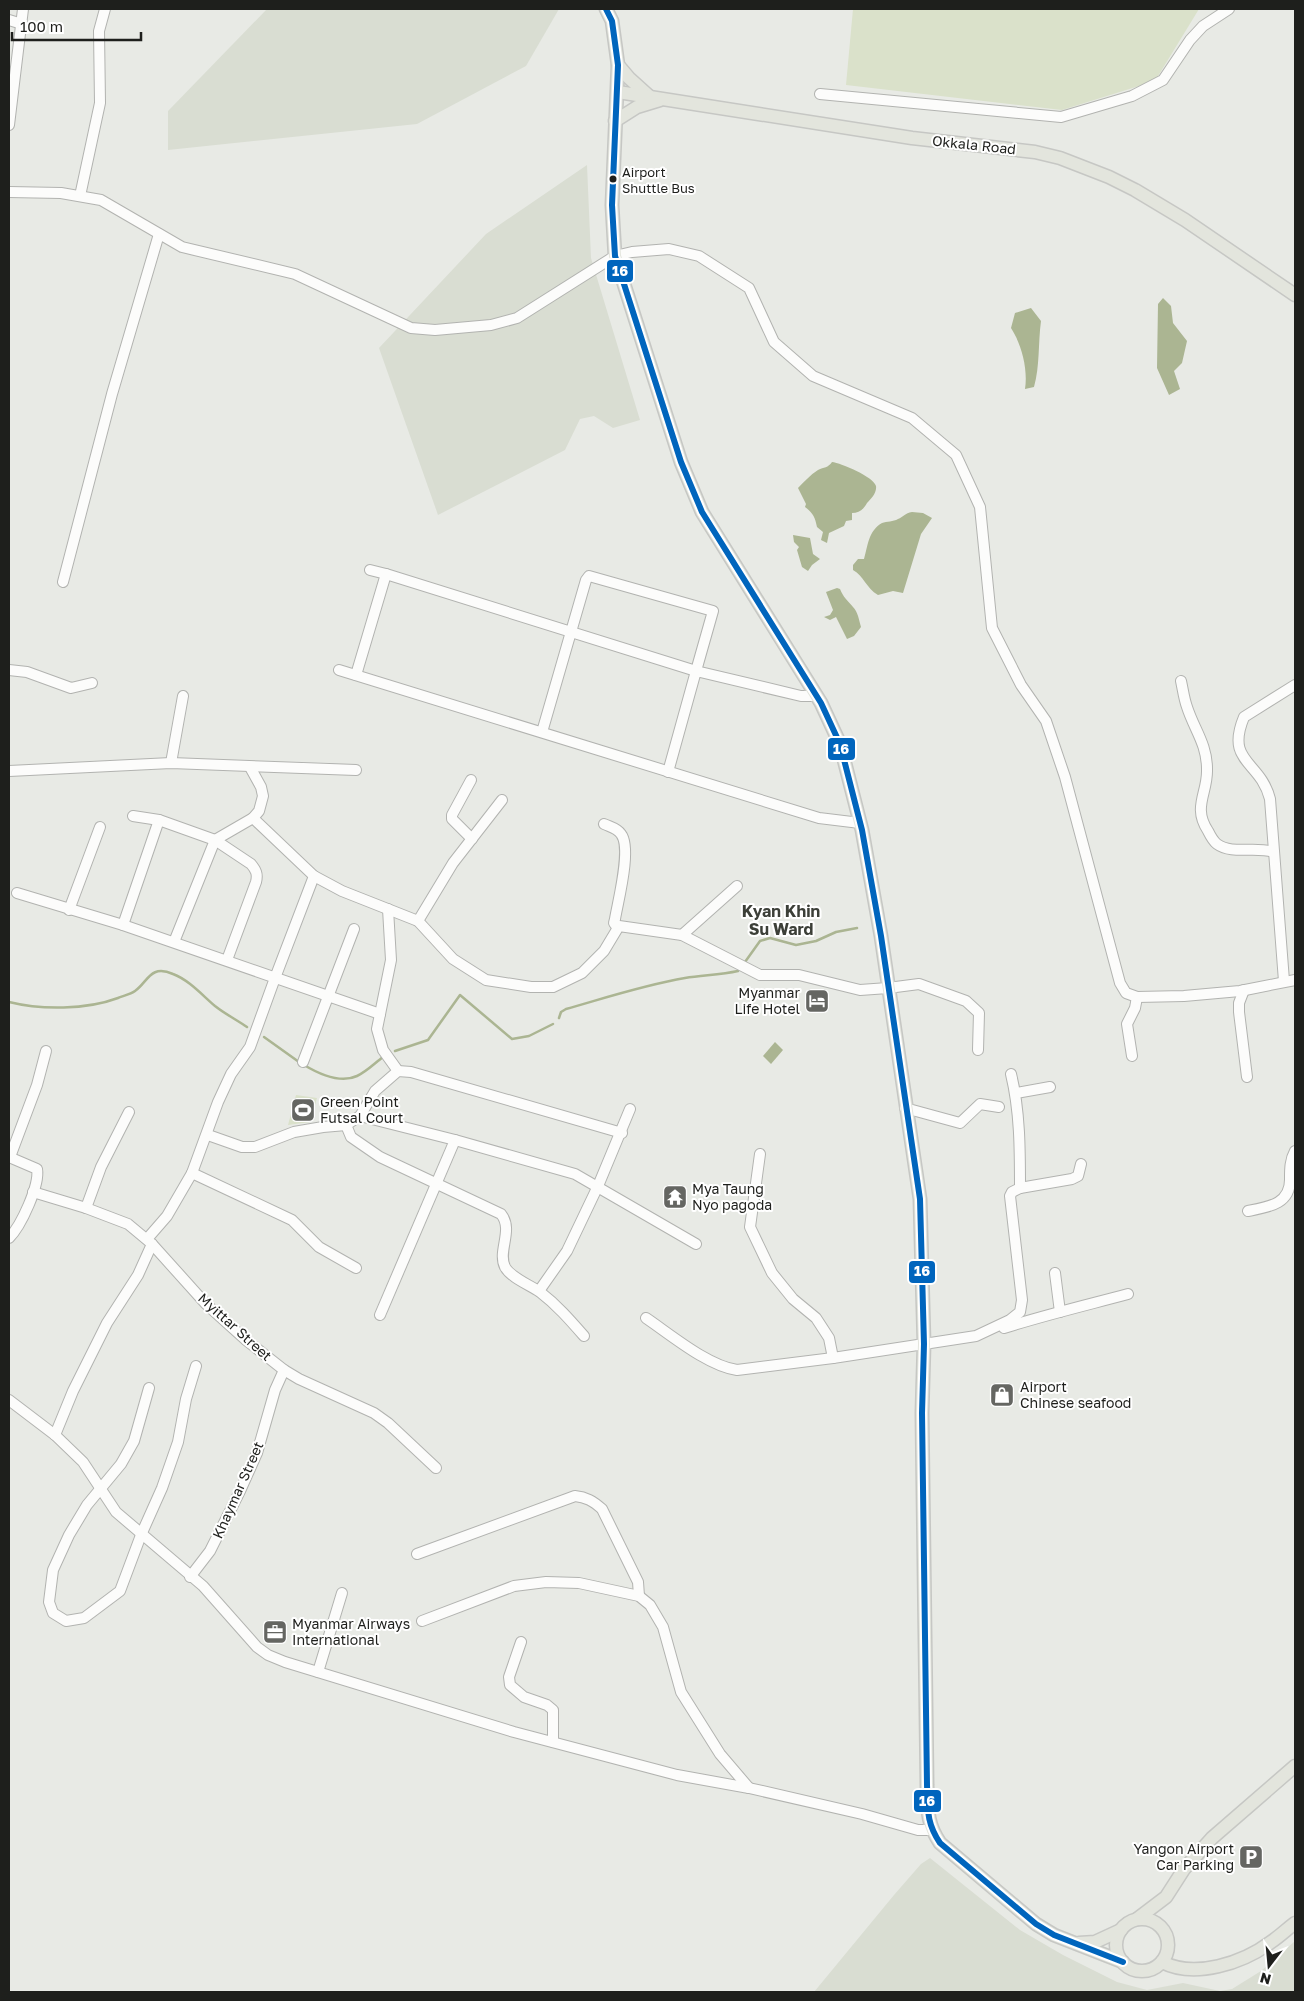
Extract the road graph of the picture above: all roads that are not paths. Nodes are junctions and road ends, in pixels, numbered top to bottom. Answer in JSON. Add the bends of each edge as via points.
{"nodes":[{"id":1,"x":23,"y":9,"type":"edge"},
{"id":2,"x":105,"y":9,"type":"edge"},
{"id":3,"x":606,"y":9,"type":"edge"},
{"id":4,"x":1229,"y":9,"type":"edge"},
{"id":5,"x":9,"y":20,"type":"edge"},
{"id":6,"x":22,"y":24,"type":"junction"},
{"id":7,"x":618,"y":64,"type":"junction"},
{"id":8,"x":618,"y":92,"type":"junction"},
{"id":9,"x":820,"y":94,"type":"dead end"},
{"id":10,"x":656,"y":98,"type":"junction"},
{"id":11,"x":615,"y":122,"type":"junction"},
{"id":12,"x":9,"y":125,"type":"edge"},
{"id":13,"x":9,"y":192,"type":"edge"},
{"id":14,"x":80,"y":196,"type":"junction"},
{"id":15,"x":159,"y":234,"type":"junction"},
{"id":16,"x":615,"y":256,"type":"junction"},
{"id":17,"x":1295,"y":295,"type":"edge"},
{"id":18,"x":370,"y":570,"type":"dead end"},
{"id":19,"x":386,"y":574,"type":"junction"},
{"id":20,"x":63,"y":582,"type":"dead end"},
{"id":21,"x":572,"y":632,"type":"junction"},
{"id":22,"x":9,"y":670,"type":"edge"},
{"id":23,"x":339,"y":670,"type":"dead end"},
{"id":24,"x":696,"y":671,"type":"junction"},
{"id":25,"x":356,"y":675,"type":"junction"},
{"id":26,"x":1181,"y":681,"type":"dead end"},
{"id":27,"x":92,"y":683,"type":"dead end"},
{"id":28,"x":1295,"y":685,"type":"edge"},
{"id":29,"x":183,"y":696,"type":"dead end"},
{"id":30,"x":816,"y":696,"type":"junction"},
{"id":31,"x":542,"y":732,"type":"junction"},
{"id":32,"x":171,"y":763,"type":"junction"},
{"id":33,"x":250,"y":767,"type":"junction"},
{"id":34,"x":356,"y":770,"type":"dead end"},
{"id":35,"x":9,"y":771,"type":"edge"},
{"id":36,"x":668,"y":772,"type":"junction"},
{"id":37,"x":471,"y":780,"type":"dead end"},
{"id":38,"x":502,"y":800,"type":"dead end"},
{"id":39,"x":133,"y":816,"type":"dead end"},
{"id":40,"x":253,"y":818,"type":"junction"},
{"id":41,"x":159,"y":820,"type":"junction"},
{"id":42,"x":860,"y":823,"type":"junction"},
{"id":43,"x":604,"y":824,"type":"dead end"},
{"id":44,"x":100,"y":827,"type":"dead end"},
{"id":45,"x":472,"y":839,"type":"junction"},
{"id":46,"x":215,"y":840,"type":"junction"},
{"id":47,"x":1273,"y":852,"type":"junction"},
{"id":48,"x":314,"y":876,"type":"junction"},
{"id":49,"x":737,"y":886,"type":"dead end"},
{"id":50,"x":17,"y":893,"type":"dead end"},
{"id":51,"x":69,"y":910,"type":"junction"},
{"id":52,"x":388,"y":910,"type":"junction"},
{"id":53,"x":418,"y":921,"type":"junction"},
{"id":54,"x":123,"y":925,"type":"junction"},
{"id":55,"x":617,"y":927,"type":"junction"},
{"id":56,"x":354,"y":929,"type":"dead end"},
{"id":57,"x":682,"y":935,"type":"junction"},
{"id":58,"x":174,"y":942,"type":"junction"},
{"id":59,"x":227,"y":960,"type":"junction"},
{"id":60,"x":274,"y":978,"type":"junction"},
{"id":61,"x":1295,"y":980,"type":"edge"},
{"id":62,"x":1284,"y":981,"type":"junction"},
{"id":63,"x":888,"y":988,"type":"junction"},
{"id":64,"x":1244,"y":990,"type":"junction"},
{"id":65,"x":329,"y":995,"type":"junction"},
{"id":66,"x":1137,"y":997,"type":"junction"},
{"id":67,"x":380,"y":1014,"type":"junction"},
{"id":68,"x":978,"y":1050,"type":"dead end"},
{"id":69,"x":46,"y":1051,"type":"dead end"},
{"id":70,"x":1132,"y":1056,"type":"dead end"},
{"id":71,"x":303,"y":1062,"type":"dead end"},
{"id":72,"x":398,"y":1070,"type":"junction"},
{"id":73,"x":1012,"y":1074,"type":"dead end"},
{"id":74,"x":1247,"y":1077,"type":"dead end"},
{"id":75,"x":1050,"y":1087,"type":"dead end"},
{"id":76,"x":1016,"y":1093,"type":"junction"},
{"id":77,"x":999,"y":1106,"type":"dead end"},
{"id":78,"x":905,"y":1108,"type":"junction"},
{"id":79,"x":630,"y":1109,"type":"dead end"},
{"id":80,"x":129,"y":1112,"type":"dead end"},
{"id":81,"x":360,"y":1116,"type":"junction"},
{"id":82,"x":346,"y":1125,"type":"junction"},
{"id":83,"x":622,"y":1133,"type":"junction"},
{"id":84,"x":208,"y":1134,"type":"junction"},
{"id":85,"x":455,"y":1140,"type":"junction"},
{"id":86,"x":1295,"y":1151,"type":"edge"},
{"id":87,"x":760,"y":1154,"type":"dead end"},
{"id":88,"x":9,"y":1157,"type":"edge"},
{"id":89,"x":1081,"y":1164,"type":"dead end"},
{"id":90,"x":192,"y":1173,"type":"junction"},
{"id":91,"x":436,"y":1184,"type":"junction"},
{"id":92,"x":598,"y":1186,"type":"junction"},
{"id":93,"x":1020,"y":1188,"type":"junction"},
{"id":94,"x":34,"y":1192,"type":"junction"},
{"id":95,"x":86,"y":1208,"type":"junction"},
{"id":96,"x":1248,"y":1211,"type":"dead end"},
{"id":97,"x":9,"y":1238,"type":"edge"},
{"id":98,"x":150,"y":1241,"type":"junction"},
{"id":99,"x":696,"y":1244,"type":"dead end"},
{"id":100,"x":356,"y":1268,"type":"dead end"},
{"id":101,"x":1055,"y":1273,"type":"dead end"},
{"id":102,"x":539,"y":1291,"type":"junction"},
{"id":103,"x":1128,"y":1294,"type":"dead end"},
{"id":104,"x":1060,"y":1312,"type":"junction"},
{"id":105,"x":380,"y":1315,"type":"dead end"},
{"id":106,"x":646,"y":1318,"type":"dead end"},
{"id":107,"x":988,"y":1331,"type":"junction"},
{"id":108,"x":584,"y":1336,"type":"dead end"},
{"id":109,"x":924,"y":1344,"type":"junction"},
{"id":110,"x":833,"y":1358,"type":"junction"},
{"id":111,"x":196,"y":1366,"type":"dead end"},
{"id":112,"x":284,"y":1370,"type":"junction"},
{"id":113,"x":150,"y":1388,"type":"dead end"},
{"id":114,"x":9,"y":1400,"type":"edge"},
{"id":115,"x":55,"y":1435,"type":"junction"},
{"id":116,"x":436,"y":1468,"type":"dead end"},
{"id":117,"x":101,"y":1490,"type":"junction"},
{"id":118,"x":141,"y":1535,"type":"junction"},
{"id":119,"x":417,"y":1554,"type":"dead end"},
{"id":120,"x":190,"y":1577,"type":"junction"},
{"id":121,"x":342,"y":1593,"type":"dead end"},
{"id":122,"x":639,"y":1596,"type":"junction"},
{"id":123,"x":422,"y":1621,"type":"dead end"},
{"id":124,"x":521,"y":1642,"type":"dead end"},
{"id":125,"x":318,"y":1672,"type":"junction"},
{"id":126,"x":553,"y":1742,"type":"junction"},
{"id":127,"x":1295,"y":1766,"type":"edge"},
{"id":128,"x":749,"y":1788,"type":"junction"},
{"id":129,"x":931,"y":1830,"type":"junction"},
{"id":130,"x":1137,"y":1919,"type":"junction"},
{"id":131,"x":1295,"y":1922,"type":"edge"},
{"id":132,"x":1121,"y":1930,"type":"junction"},
{"id":133,"x":1074,"y":1943,"type":"junction"},
{"id":134,"x":1123,"y":1962,"type":"junction"},
{"id":135,"x":1162,"y":1962,"type":"junction"}],
"edges":[{"from":1,"to":6,"type":"street"},
{"from":2,"to":14,"type":"street","via":[[99,31],[100,103]]},
{"from":3,"to":7,"type":"main road","via":[[612,21]]},
{"from":4,"to":9,"type":"street","via":[[1190,40],[1163,80],[1132,96],[1061,117]]},
{"from":5,"to":6,"type":"street"},
{"from":6,"to":12,"type":"street"},
{"from":7,"to":8,"type":"main road"},
{"from":7,"to":10,"type":"main road","via":[[629,78]]},
{"from":8,"to":10,"type":"main road","name":"Okkala Road"},
{"from":8,"to":11,"type":"main road"},
{"from":10,"to":11,"type":"main road"},
{"from":10,"to":17,"type":"main road","name":"Okkala Road","via":[[1060,158],[1135,190]]},
{"from":11,"to":16,"type":"main road","via":[[612,205]]},
{"from":13,"to":14,"type":"street"},
{"from":14,"to":15,"type":"street","via":[[101,200]]},
{"from":15,"to":16,"type":"street","via":[[182,247],[295,274],[411,328],[434,330],[491,325],[517,318]]},
{"from":15,"to":20,"type":"street","via":[[112,394]]},
{"from":16,"to":30,"type":"main road","via":[[681,462],[702,512]]},
{"from":16,"to":66,"type":"street","via":[[669,249],[699,256],[749,288],[774,342],[813,376],[912,418],[956,455],[980,508],[992,628],[1022,685],[1046,721],[1065,777],[1120,983],[1126,994]]},
{"from":18,"to":19,"type":"street"},
{"from":19,"to":21,"type":"street"},
{"from":19,"to":25,"type":"street"},
{"from":21,"to":24,"type":"street"},
{"from":21,"to":24,"type":"street","via":[[589,576],[714,611]]},
{"from":21,"to":31,"type":"street"},
{"from":22,"to":27,"type":"street","via":[[33,674],[71,688]]},
{"from":23,"to":25,"type":"street"},
{"from":24,"to":30,"type":"street","via":[[801,696]]},
{"from":24,"to":36,"type":"street"},
{"from":25,"to":31,"type":"street"},
{"from":26,"to":47,"type":"street","via":[[1187,708],[1206,754],[1207,770],[1200,814],[1205,827],[1217,844],[1230,849]]},
{"from":28,"to":47,"type":"street","via":[[1244,717],[1238,740],[1240,752],[1268,791]]},
{"from":29,"to":32,"type":"street"},
{"from":30,"to":42,"type":"main road","via":[[840,744]]},
{"from":31,"to":36,"type":"street"},
{"from":32,"to":33,"type":"street"},
{"from":32,"to":35,"type":"street"},
{"from":33,"to":34,"type":"street"},
{"from":33,"to":40,"type":"street","via":[[263,796]]},
{"from":36,"to":42,"type":"street","via":[[819,818]]},
{"from":37,"to":45,"type":"street","via":[[452,819]]},
{"from":38,"to":45,"type":"street"},
{"from":39,"to":41,"type":"street"},
{"from":40,"to":46,"type":"street"},
{"from":40,"to":48,"type":"street"},
{"from":41,"to":46,"type":"street"},
{"from":41,"to":54,"type":"street"},
{"from":42,"to":63,"type":"main road"},
{"from":43,"to":55,"type":"street","via":[[617,830],[624,841],[624,872],[614,923]]},
{"from":44,"to":51,"type":"street"},
{"from":45,"to":53,"type":"street","via":[[453,863]]},
{"from":46,"to":58,"type":"street"},
{"from":46,"to":59,"type":"street","via":[[251,864],[257,873]]},
{"from":47,"to":62,"type":"street"},
{"from":48,"to":52,"type":"street","via":[[342,892]]},
{"from":48,"to":60,"type":"street"},
{"from":49,"to":57,"type":"street"},
{"from":50,"to":51,"type":"street"},
{"from":51,"to":54,"type":"street"},
{"from":52,"to":53,"type":"street"},
{"from":52,"to":67,"type":"street","via":[[391,960]]},
{"from":53,"to":55,"type":"street","via":[[453,960],[486,980],[531,987],[553,986],[582,973],[604,951]]},
{"from":54,"to":58,"type":"street"},
{"from":55,"to":57,"type":"street"},
{"from":56,"to":65,"type":"street"},
{"from":57,"to":63,"type":"street","via":[[760,976],[800,975],[860,990]]},
{"from":58,"to":59,"type":"street"},
{"from":59,"to":60,"type":"street"},
{"from":60,"to":65,"type":"street"},
{"from":60,"to":84,"type":"street","via":[[250,1047],[231,1074]]},
{"from":61,"to":62,"type":"street"},
{"from":62,"to":64,"type":"street"},
{"from":63,"to":68,"type":"street","via":[[919,984],[966,1001],[979,1013]]},
{"from":63,"to":78,"type":"main road"},
{"from":64,"to":66,"type":"street"},
{"from":64,"to":74,"type":"street","via":[[1239,1012]]},
{"from":65,"to":67,"type":"street"},
{"from":65,"to":71,"type":"street"},
{"from":66,"to":70,"type":"street","via":[[1127,1024]]},
{"from":67,"to":72,"type":"street","via":[[377,1029],[383,1050]]},
{"from":69,"to":88,"type":"street","via":[[37,1085]]},
{"from":72,"to":81,"type":"street","via":[[375,1090]]},
{"from":72,"to":83,"type":"street"},
{"from":73,"to":76,"type":"street"},
{"from":75,"to":76,"type":"street"},
{"from":76,"to":93,"type":"street"},
{"from":77,"to":78,"type":"street","via":[[980,1104],[960,1123]]},
{"from":78,"to":109,"type":"main road","via":[[920,1199]]},
{"from":79,"to":83,"type":"street"},
{"from":80,"to":95,"type":"street","via":[[101,1167]]},
{"from":81,"to":82,"type":"street"},
{"from":81,"to":85,"type":"street"},
{"from":82,"to":84,"type":"street","via":[[294,1132],[255,1147],[242,1147]]},
{"from":82,"to":91,"type":"street","via":[[351,1137],[380,1157]]},
{"from":83,"to":92,"type":"street"},
{"from":84,"to":90,"type":"street"},
{"from":85,"to":91,"type":"street"},
{"from":85,"to":92,"type":"street","via":[[575,1174]]},
{"from":86,"to":96,"type":"street","via":[[1285,1198],[1279,1203]]},
{"from":87,"to":110,"type":"street","via":[[750,1227],[772,1273],[793,1299],[816,1318],[828,1338]]},
{"from":88,"to":94,"type":"street","via":[[37,1169]]},
{"from":89,"to":93,"type":"street","via":[[1078,1176],[1072,1179]]},
{"from":90,"to":98,"type":"street"},
{"from":90,"to":100,"type":"street","via":[[292,1220],[319,1247]]},
{"from":91,"to":102,"type":"street","via":[[501,1214],[506,1225],[505,1266]]},
{"from":91,"to":105,"type":"street"},
{"from":92,"to":99,"type":"street"},
{"from":92,"to":102,"type":"street","via":[[566,1251]]},
{"from":93,"to":107,"type":"street","via":[[1010,1196],[1022,1300],[1020,1312]]},
{"from":94,"to":95,"type":"street","name":"Myittar Street"},
{"from":94,"to":97,"type":"street"},
{"from":95,"to":98,"type":"street","name":"Myittar Street","via":[[128,1224]]},
{"from":98,"to":112,"type":"street","name":"Myittar Street","via":[[205,1302]]},
{"from":98,"to":115,"type":"street","via":[[138,1275],[107,1322]]},
{"from":101,"to":104,"type":"street"},
{"from":102,"to":108,"type":"street","via":[[564,1312]]},
{"from":103,"to":104,"type":"street"},
{"from":104,"to":107,"type":"street"},
{"from":106,"to":110,"type":"street","via":[[724,1368],[737,1370]]},
{"from":107,"to":109,"type":"street","via":[[976,1336]]},
{"from":109,"to":110,"type":"street"},
{"from":109,"to":129,"type":"main road","via":[[927,1785]]},
{"from":111,"to":118,"type":"street","via":[[178,1442]]},
{"from":112,"to":116,"type":"street","name":"Myittar Street","via":[[374,1413]]},
{"from":112,"to":120,"type":"street","name":"Khaymar Street","via":[[257,1453],[240,1491],[210,1551]]},
{"from":113,"to":117,"type":"street","via":[[134,1441],[122,1464]]},
{"from":114,"to":115,"type":"street"},
{"from":115,"to":117,"type":"street","via":[[83,1462]]},
{"from":117,"to":118,"type":"street","via":[[116,1512]]},
{"from":117,"to":118,"type":"street","via":[[69,1534],[53,1570],[49,1602],[53,1614],[66,1621],[84,1618],[120,1592]]},
{"from":118,"to":120,"type":"street"},
{"from":119,"to":122,"type":"street","via":[[575,1496],[584,1497],[602,1509],[638,1582]]},
{"from":120,"to":125,"type":"street","via":[[268,1655]]},
{"from":121,"to":125,"type":"street"},
{"from":122,"to":123,"type":"street","via":[[579,1583],[546,1582],[514,1586]]},
{"from":122,"to":128,"type":"street","via":[[650,1605],[663,1627],[681,1692],[720,1754]]},
{"from":124,"to":126,"type":"street","via":[[509,1676],[510,1685],[524,1697],[553,1710]]},
{"from":125,"to":126,"type":"street"},
{"from":126,"to":128,"type":"street","via":[[677,1775]]},
{"from":127,"to":130,"type":"main road","via":[[1212,1838],[1184,1869],[1166,1897]]},
{"from":128,"to":129,"type":"street","via":[[918,1830]]},
{"from":129,"to":133,"type":"main road","via":[[940,1843],[1036,1924]]},
{"from":130,"to":132,"type":"main road"},
{"from":130,"to":135,"type":"main road","via":[[1153,1921],[1165,1932],[1168,1948]]},
{"from":131,"to":135,"type":"main road","via":[[1270,1943],[1226,1964],[1185,1970]]},
{"from":132,"to":133,"type":"main road","via":[[1095,1942]]},
{"from":132,"to":134,"type":"main road","via":[[1116,1946]]},
{"from":133,"to":134,"type":"main road"},
{"from":134,"to":135,"type":"main road","via":[[1138,1970],[1156,1968]]}]}
